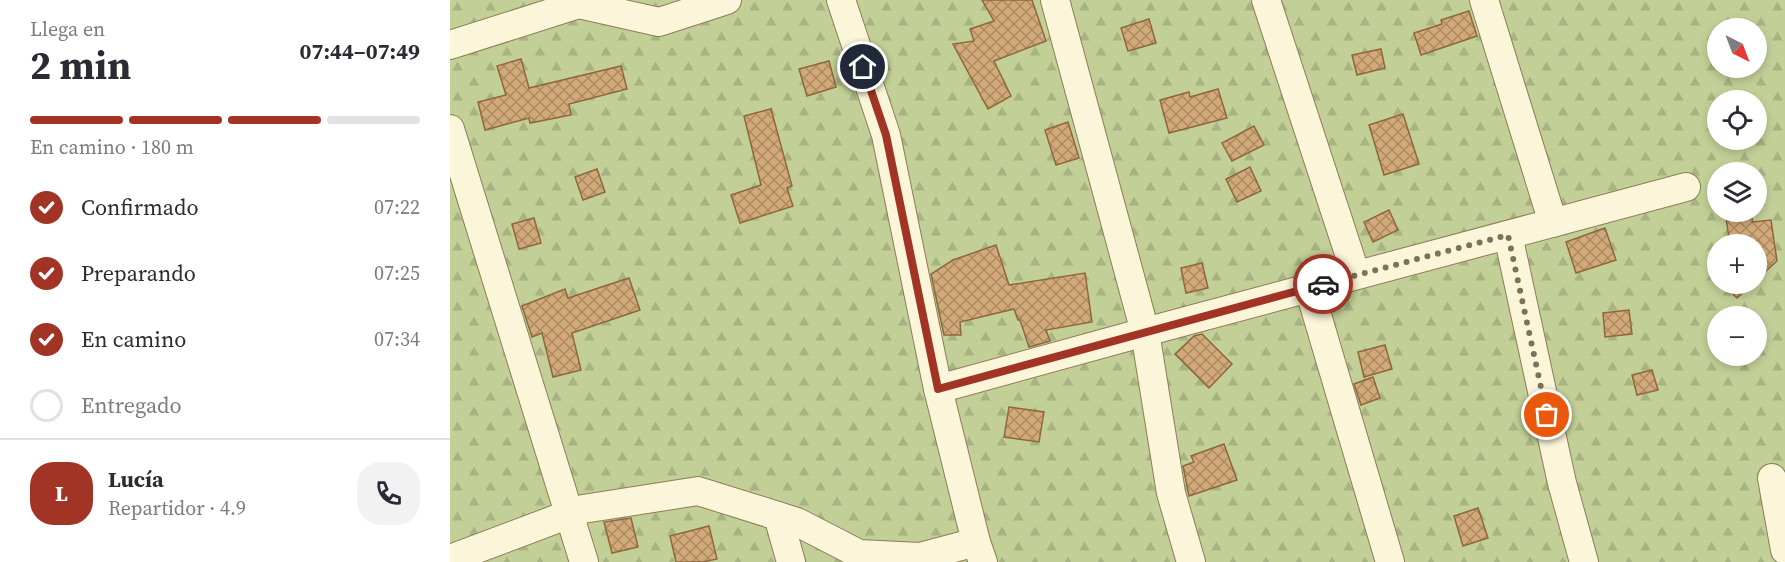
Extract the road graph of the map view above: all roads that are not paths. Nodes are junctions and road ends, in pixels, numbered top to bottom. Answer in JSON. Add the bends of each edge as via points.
{"nodes":[{"id":1,"x":726,"y":0,"type":"edge"},
{"id":2,"x":841,"y":0,"type":"edge"},
{"id":3,"x":1055,"y":0,"type":"edge"},
{"id":4,"x":1266,"y":0,"type":"edge"},
{"id":5,"x":1484,"y":0,"type":"edge"},
{"id":6,"x":450,"y":45,"type":"edge"},
{"id":7,"x":450,"y":129,"type":"edge"},
{"id":8,"x":1686,"y":188,"type":"dead end"},
{"id":9,"x":1553,"y":223,"type":"junction"},
{"id":10,"x":1508,"y":235,"type":"junction"},
{"id":11,"x":1356,"y":276,"type":"junction"},
{"id":12,"x":1308,"y":288,"type":"junction"},
{"id":13,"x":1145,"y":332,"type":"junction"},
{"id":14,"x":938,"y":389,"type":"junction"},
{"id":15,"x":1772,"y":478,"type":"dead end"},
{"id":16,"x":569,"y":514,"type":"junction"},
{"id":17,"x":778,"y":516,"type":"junction"},
{"id":18,"x":1785,"y":550,"type":"edge"},
{"id":19,"x":979,"y":552,"type":"edge"},
{"id":20,"x":450,"y":559,"type":"edge"},
{"id":21,"x":584,"y":562,"type":"edge"},
{"id":22,"x":791,"y":562,"type":"edge"},
{"id":23,"x":1191,"y":562,"type":"edge"},
{"id":24,"x":1390,"y":562,"type":"edge"},
{"id":25,"x":1584,"y":562,"type":"edge"}],
"edges":[{"from":1,"to":6,"type":"street","via":[[659,22],[579,4]]},
{"from":2,"to":14,"type":"street","via":[[886,135]]},
{"from":3,"to":13,"type":"street"},
{"from":4,"to":11,"type":"street"},
{"from":5,"to":9,"type":"street"},
{"from":7,"to":16,"type":"street"},
{"from":8,"to":9,"type":"street"},
{"from":9,"to":10,"type":"street"},
{"from":10,"to":11,"type":"street"},
{"from":10,"to":25,"type":"street","via":[[1562,483]]},
{"from":11,"to":12,"type":"street"},
{"from":12,"to":13,"type":"street"},
{"from":12,"to":24,"type":"street"},
{"from":13,"to":14,"type":"street"},
{"from":13,"to":23,"type":"street","via":[[1171,493]]},
{"from":14,"to":19,"type":"street"},
{"from":15,"to":18,"type":"street"},
{"from":16,"to":17,"type":"street","via":[[698,492]]},
{"from":16,"to":20,"type":"street"},
{"from":16,"to":21,"type":"street"},
{"from":17,"to":19,"type":"street","via":[[859,554],[920,557]]},
{"from":17,"to":22,"type":"street"}]}
